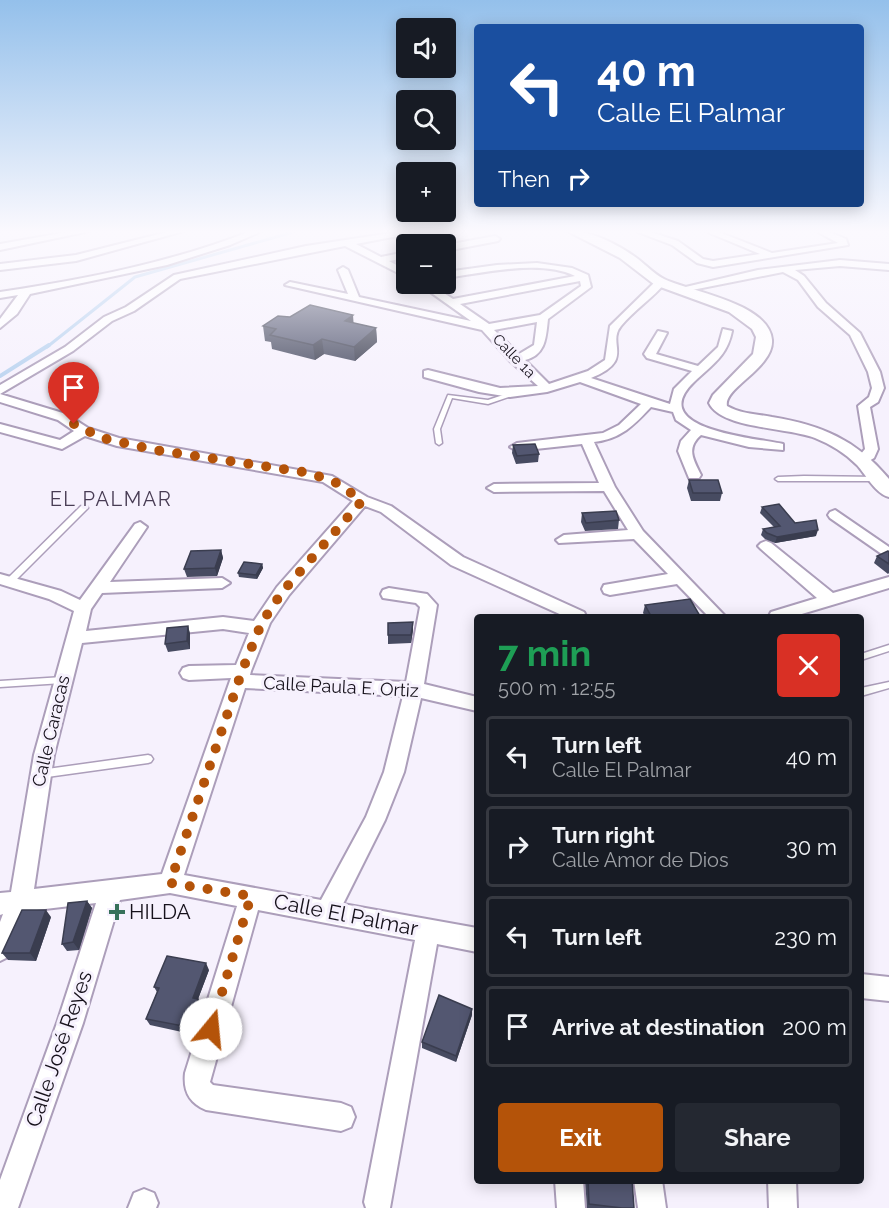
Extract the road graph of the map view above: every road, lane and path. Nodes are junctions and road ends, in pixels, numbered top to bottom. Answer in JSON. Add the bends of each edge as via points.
{"nodes":[{"id":1,"x":31,"y":287,"type":"edge"},
{"id":2,"x":162,"y":287,"type":"edge"},
{"id":3,"x":302,"y":287,"type":"edge"},
{"id":4,"x":350,"y":287,"type":"edge"},
{"id":5,"x":531,"y":287,"type":"edge"},
{"id":6,"x":585,"y":287,"type":"edge"},
{"id":7,"x":655,"y":287,"type":"edge"},
{"id":8,"x":677,"y":287,"type":"edge"},
{"id":9,"x":690,"y":287,"type":"edge"},
{"id":10,"x":808,"y":287,"type":"edge"},
{"id":11,"x":682,"y":289,"type":"junction"},
{"id":12,"x":26,"y":291,"type":"junction"},
{"id":13,"x":441,"y":294,"type":"edge"},
{"id":14,"x":0,"y":295,"type":"edge"},
{"id":15,"x":354,"y":298,"type":"junction"},
{"id":16,"x":454,"y":302,"type":"junction"},
{"id":17,"x":543,"y":318,"type":"junction"},
{"id":18,"x":0,"y":325,"type":"edge"},
{"id":19,"x":487,"y":328,"type":"junction"},
{"id":20,"x":727,"y":331,"type":"dead end"},
{"id":21,"x":662,"y":333,"type":"dead end"},
{"id":22,"x":514,"y":359,"type":"junction"},
{"id":23,"x":700,"y":370,"type":"junction"},
{"id":24,"x":428,"y":374,"type":"dead end"},
{"id":25,"x":582,"y":379,"type":"junction"},
{"id":26,"x":545,"y":387,"type":"junction"},
{"id":27,"x":0,"y":390,"type":"edge"},
{"id":28,"x":512,"y":394,"type":"junction"},
{"id":29,"x":0,"y":398,"type":"edge"},
{"id":30,"x":648,"y":403,"type":"junction"},
{"id":31,"x":678,"y":410,"type":"junction"},
{"id":32,"x":0,"y":428,"type":"edge"},
{"id":33,"x":699,"y":430,"type":"junction"},
{"id":34,"x":83,"y":431,"type":"junction"},
{"id":35,"x":587,"y":441,"type":"junction"},
{"id":36,"x":439,"y":443,"type":"dead end"},
{"id":37,"x":517,"y":447,"type":"edge"},
{"id":38,"x":778,"y":447,"type":"dead end"},
{"id":39,"x":862,"y":461,"type":"junction"},
{"id":40,"x":694,"y":475,"type":"dead end"},
{"id":41,"x":778,"y":479,"type":"dead end"},
{"id":42,"x":884,"y":485,"type":"edge"},
{"id":43,"x":608,"y":487,"type":"junction"},
{"id":44,"x":494,"y":488,"type":"dead end"},
{"id":45,"x":362,"y":501,"type":"junction"},
{"id":46,"x":84,"y":508,"type":"dead end"},
{"id":47,"x":834,"y":515,"type":"dead end"},
{"id":48,"x":140,"y":527,"type":"dead end"},
{"id":49,"x":638,"y":534,"type":"junction"},
{"id":50,"x":564,"y":540,"type":"dead end"},
{"id":51,"x":766,"y":546,"type":"dead end"},
{"id":52,"x":889,"y":554,"type":"edge"},
{"id":53,"x":679,"y":578,"type":"junction"},
{"id":54,"x":4,"y":581,"type":"edge"},
{"id":55,"x":889,"y":582,"type":"edge"},
{"id":56,"x":222,"y":583,"type":"dead end"},
{"id":57,"x":97,"y":588,"type":"junction"},
{"id":58,"x":610,"y":589,"type":"dead end"},
{"id":59,"x":388,"y":594,"type":"dead end"},
{"id":60,"x":829,"y":599,"type":"junction"},
{"id":61,"x":83,"y":608,"type":"junction"},
{"id":62,"x":574,"y":614,"type":"edge"},
{"id":63,"x":715,"y":614,"type":"edge"},
{"id":64,"x":783,"y":614,"type":"edge"},
{"id":65,"x":259,"y":628,"type":"junction"},
{"id":66,"x":74,"y":638,"type":"junction"},
{"id":67,"x":889,"y":648,"type":"edge"},
{"id":68,"x":864,"y":656,"type":"edge"},
{"id":69,"x":189,"y":673,"type":"dead end"},
{"id":70,"x":240,"y":676,"type":"junction"},
{"id":71,"x":63,"y":680,"type":"junction"},
{"id":72,"x":0,"y":684,"type":"edge"},
{"id":73,"x":887,"y":688,"type":"edge"},
{"id":74,"x":414,"y":689,"type":"junction"},
{"id":75,"x":864,"y":692,"type":"edge"},
{"id":76,"x":474,"y":703,"type":"edge"},
{"id":77,"x":148,"y":759,"type":"dead end"},
{"id":78,"x":40,"y":774,"type":"junction"},
{"id":79,"x":170,"y":883,"type":"junction"},
{"id":80,"x":112,"y":889,"type":"junction"},
{"id":81,"x":251,"y":896,"type":"junction"},
{"id":82,"x":10,"y":902,"type":"edge"},
{"id":83,"x":328,"y":910,"type":"junction"},
{"id":84,"x":428,"y":931,"type":"junction"},
{"id":85,"x":474,"y":939,"type":"edge"},
{"id":86,"x":0,"y":949,"type":"edge"},
{"id":87,"x":864,"y":986,"type":"edge"},
{"id":88,"x":889,"y":989,"type":"edge"},
{"id":89,"x":341,"y":1117,"type":"dead end"},
{"id":90,"x":569,"y":1184,"type":"edge"},
{"id":91,"x":649,"y":1184,"type":"edge"},
{"id":92,"x":782,"y":1184,"type":"edge"},
{"id":93,"x":378,"y":1202,"type":"dead end"},
{"id":94,"x":4,"y":1208,"type":"edge"},
{"id":95,"x":571,"y":1208,"type":"edge"},
{"id":96,"x":652,"y":1208,"type":"edge"},
{"id":97,"x":783,"y":1208,"type":"edge"}],
"edges":[{"from":1,"to":12,"type":"street"},
{"from":2,"to":27,"type":"street"},
{"from":3,"to":15,"type":"street"},
{"from":4,"to":15,"type":"street"},
{"from":5,"to":16,"type":"street"},
{"from":6,"to":17,"type":"street"},
{"from":7,"to":25,"type":"street","via":[[615,326],[609,363]]},
{"from":8,"to":11,"type":"street"},
{"from":9,"to":11,"type":"street"},
{"from":10,"to":39,"type":"street","via":[[822,305],[855,333],[874,372],[878,388],[862,414],[874,442],[873,451]]},
{"from":11,"to":39,"type":"street","via":[[739,312],[764,337],[763,350],[751,368],[720,396],[720,410],[825,434]]},
{"from":12,"to":14,"type":"street"},
{"from":12,"to":18,"type":"street"},
{"from":13,"to":16,"type":"street","name":"Calle 1a"},
{"from":15,"to":19,"type":"street"},
{"from":16,"to":19,"type":"street","name":"Calle 1a"},
{"from":17,"to":19,"type":"street"},
{"from":17,"to":22,"type":"street","via":[[538,346],[527,356]]},
{"from":19,"to":22,"type":"street","name":"Calle 1a"},
{"from":20,"to":23,"type":"street","via":[[723,348]]},
{"from":21,"to":23,"type":"street","via":[[651,356]]},
{"from":22,"to":26,"type":"street","name":"Calle 1a"},
{"from":23,"to":31,"type":"street","via":[[677,395]]},
{"from":24,"to":28,"type":"street"},
{"from":25,"to":26,"type":"street"},
{"from":25,"to":30,"type":"street"},
{"from":26,"to":28,"type":"street"},
{"from":28,"to":36,"type":"lane","via":[[488,402],[450,396],[437,429]]},
{"from":29,"to":34,"type":"street","via":[[62,417]]},
{"from":30,"to":31,"type":"street"},
{"from":30,"to":35,"type":"street","via":[[624,428]]},
{"from":31,"to":33,"type":"street"},
{"from":32,"to":34,"type":"street","via":[[62,445]]},
{"from":33,"to":38,"type":"street"},
{"from":33,"to":40,"type":"street","via":[[683,451]]},
{"from":34,"to":45,"type":"street","via":[[155,450],[310,473],[339,484]]},
{"from":35,"to":37,"type":"street"},
{"from":35,"to":43,"type":"street"},
{"from":39,"to":42,"type":"street"},
{"from":41,"to":42,"type":"lane","via":[[823,477]]},
{"from":43,"to":44,"type":"street"},
{"from":43,"to":49,"type":"street"},
{"from":45,"to":62,"type":"street","via":[[386,509],[457,561]]},
{"from":45,"to":65,"type":"street","via":[[283,591]]},
{"from":46,"to":54,"type":"lane"},
{"from":47,"to":52,"type":"street"},
{"from":48,"to":57,"type":"street","name":"Calle Caracas"},
{"from":49,"to":50,"type":"street"},
{"from":49,"to":53,"type":"street"},
{"from":51,"to":60,"type":"street"},
{"from":53,"to":58,"type":"street"},
{"from":53,"to":63,"type":"street"},
{"from":54,"to":61,"type":"street","via":[[55,595]]},
{"from":55,"to":60,"type":"street"},
{"from":56,"to":57,"type":"street"},
{"from":57,"to":61,"type":"street","name":"Calle Caracas"},
{"from":59,"to":74,"type":"street","via":[[421,598],[429,605]]},
{"from":60,"to":64,"type":"street"},
{"from":61,"to":66,"type":"street","name":"Calle Caracas"},
{"from":65,"to":66,"type":"street","via":[[222,623]]},
{"from":65,"to":70,"type":"street"},
{"from":66,"to":71,"type":"street","name":"Calle Caracas"},
{"from":67,"to":68,"type":"lane"},
{"from":69,"to":70,"type":"street","name":"Calle Paula E. Ortiz"},
{"from":70,"to":74,"type":"street","name":"Calle Paula E. Ortiz"},
{"from":70,"to":79,"type":"street"},
{"from":71,"to":72,"type":"lane"},
{"from":71,"to":78,"type":"street","name":"Calle Caracas"},
{"from":73,"to":75,"type":"lane"},
{"from":74,"to":76,"type":"street","name":"Calle Paula E. Ortiz"},
{"from":74,"to":83,"type":"street","via":[[386,796]]},
{"from":77,"to":78,"type":"lane"},
{"from":78,"to":82,"type":"street","name":"Calle Caracas"},
{"from":79,"to":80,"type":"street","name":"Calle El Palmar"},
{"from":79,"to":81,"type":"street","name":"Calle El Palmar"},
{"from":80,"to":82,"type":"street","name":"Calle El Palmar"},
{"from":80,"to":94,"type":"street","name":"Calle José Reyes","via":[[70,1023]]},
{"from":81,"to":83,"type":"street","name":"Calle El Palmar"},
{"from":81,"to":89,"type":"street","via":[[197,1086],[206,1097]]},
{"from":82,"to":86,"type":"street","name":"Calle Caracas"},
{"from":83,"to":84,"type":"street","name":"Calle El Palmar"},
{"from":84,"to":85,"type":"street","name":"Calle El Palmar"},
{"from":84,"to":93,"type":"street"},
{"from":87,"to":88,"type":"street"},
{"from":90,"to":95,"type":"street"},
{"from":91,"to":96,"type":"street"},
{"from":92,"to":97,"type":"street"}]}
